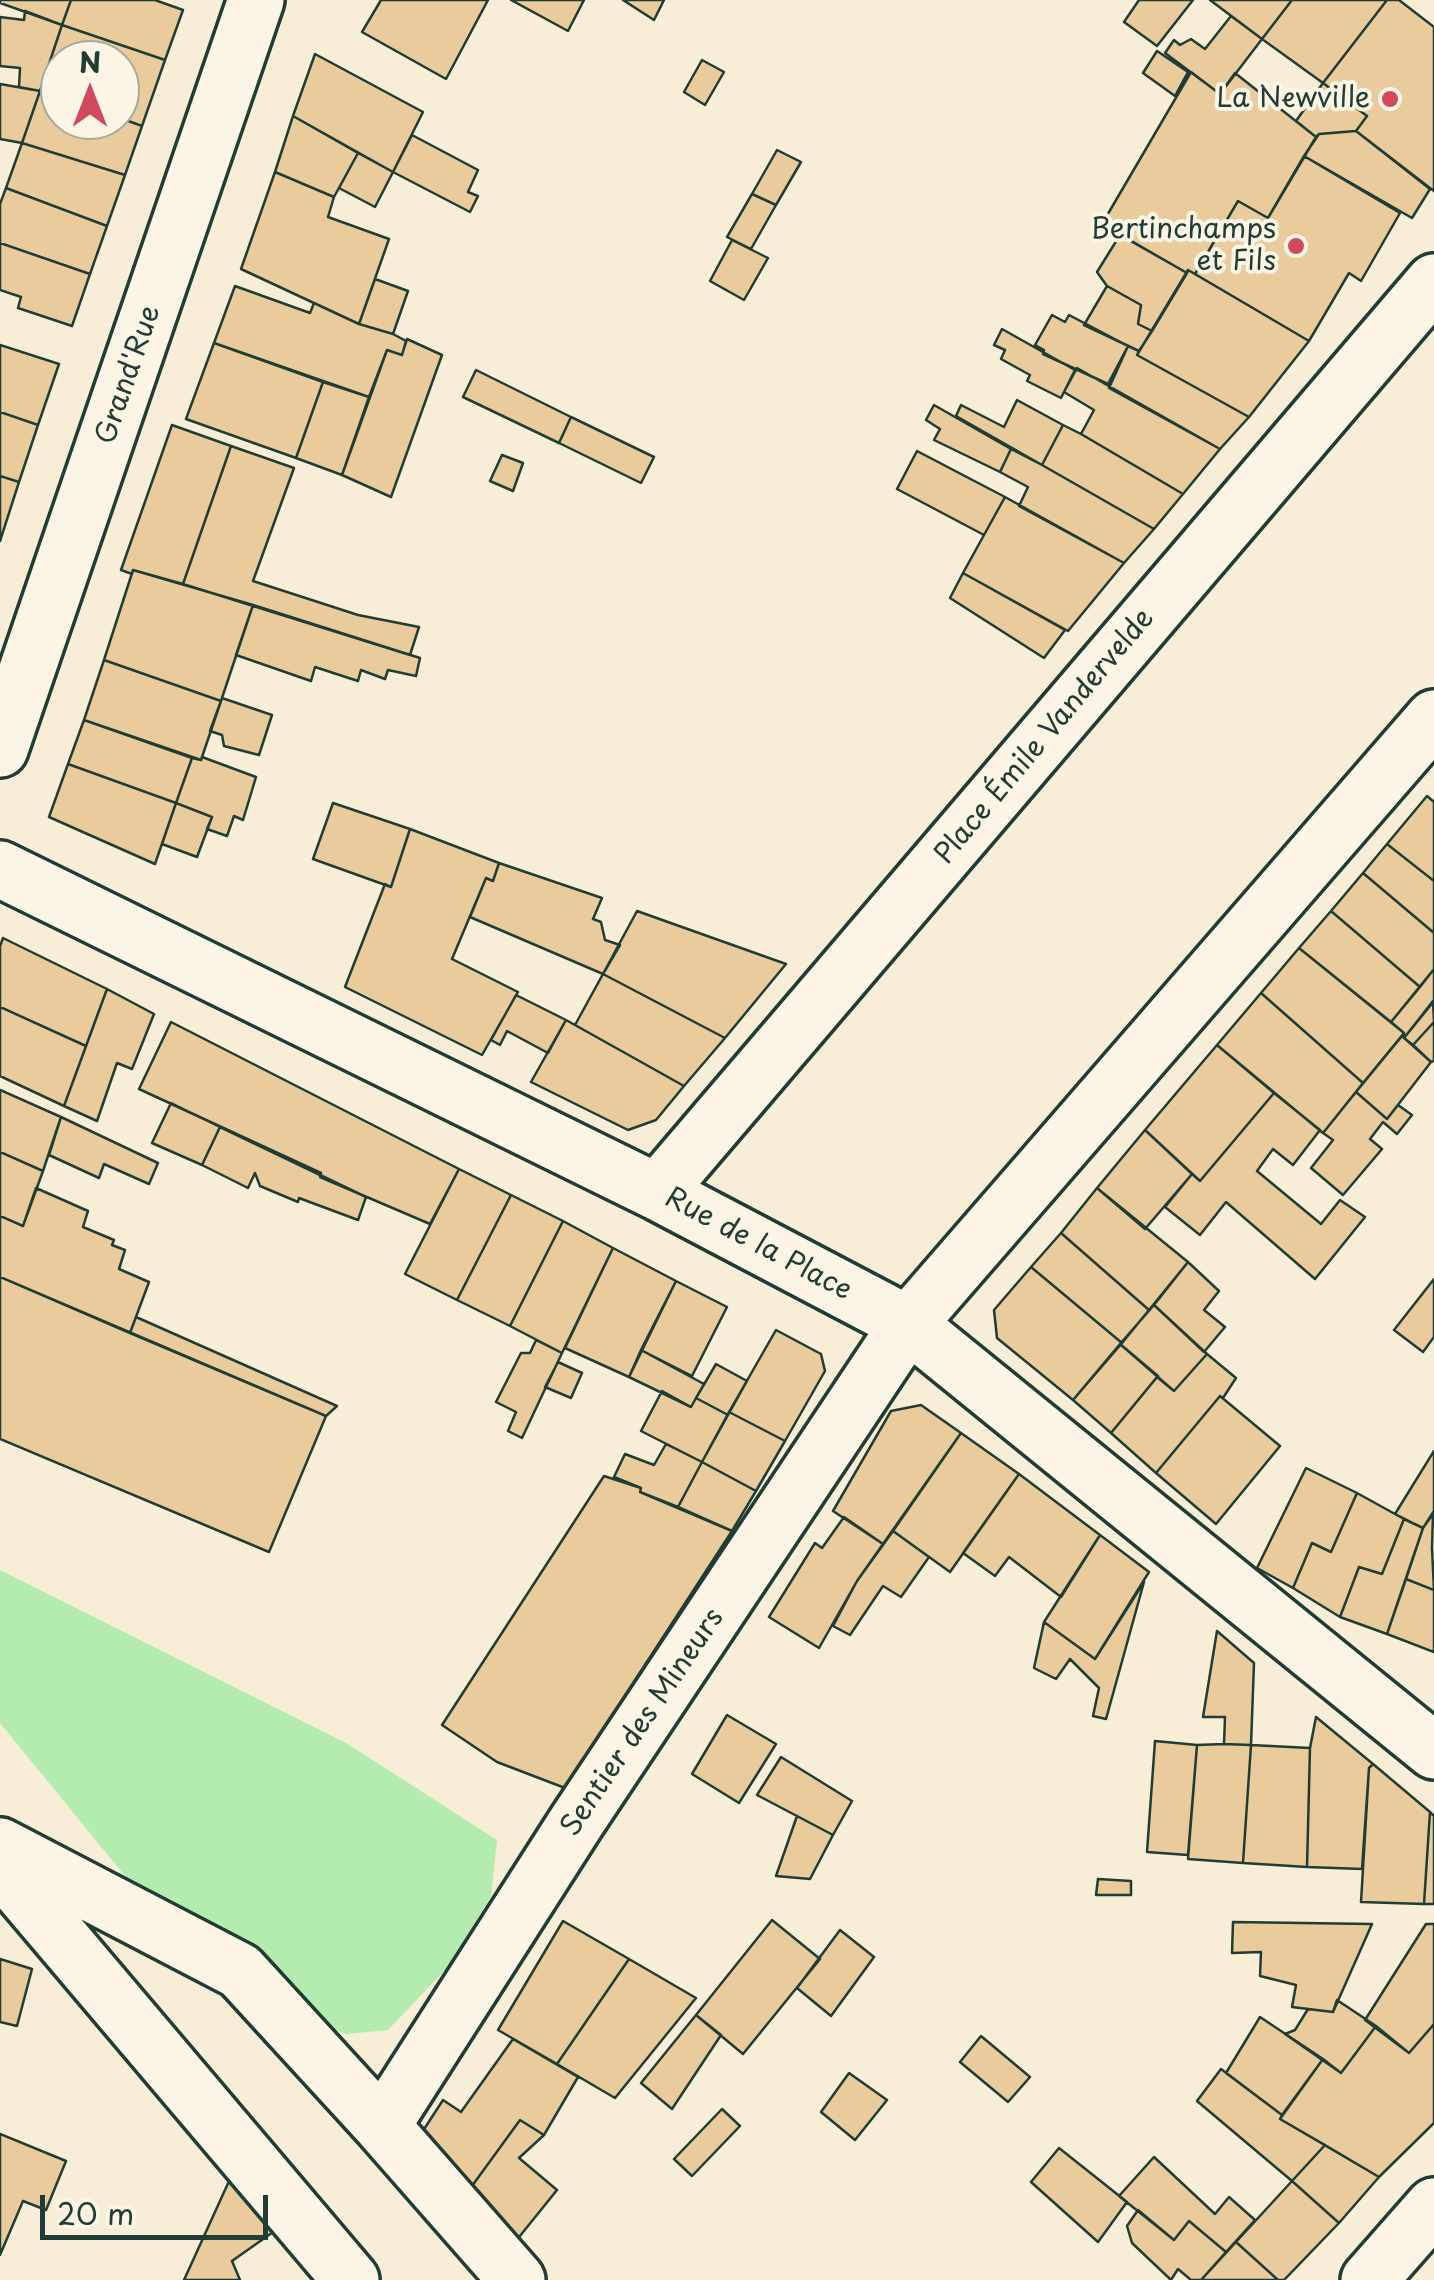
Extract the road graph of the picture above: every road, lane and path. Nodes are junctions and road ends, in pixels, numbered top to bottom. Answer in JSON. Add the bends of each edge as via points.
{"nodes":[{"id":1,"x":256,"y":0,"type":"edge"},
{"id":2,"x":1434,"y":282,"type":"edge"},
{"id":3,"x":1434,"y":718,"type":"edge"},
{"id":4,"x":0,"y":748,"type":"edge"},
{"id":5,"x":0,"y":869,"type":"edge"},
{"id":6,"x":657,"y":1192,"type":"junction"},
{"id":7,"x":908,"y":1324,"type":"junction"},
{"id":8,"x":1434,"y":1751,"type":"edge"},
{"id":9,"x":0,"y":1846,"type":"edge"},
{"id":10,"x":0,"y":1866,"type":"edge"},
{"id":11,"x":382,"y":2126,"type":"junction"},
{"id":12,"x":1434,"y":2206,"type":"edge"},
{"id":13,"x":351,"y":2280,"type":"edge"},
{"id":14,"x":517,"y":2280,"type":"edge"},
{"id":15,"x":1369,"y":2280,"type":"edge"}],
"edges":[{"from":1,"to":4,"type":"street","name":"Grand'Rue"},
{"from":2,"to":6,"type":"street","name":"Place Émile Vandervelde"},
{"from":3,"to":7,"type":"street"},
{"from":5,"to":6,"type":"street","name":"Rue de la Place"},
{"from":6,"to":7,"type":"street","name":"Rue de la Place"},
{"from":7,"to":8,"type":"street","name":"Rue de la Place"},
{"from":7,"to":11,"type":"street","name":"Sentier des Mineurs"},
{"from":9,"to":11,"type":"street","via":[[240,1970]]},
{"from":10,"to":13,"type":"street"},
{"from":11,"to":14,"type":"street"},
{"from":12,"to":15,"type":"street"}]}
